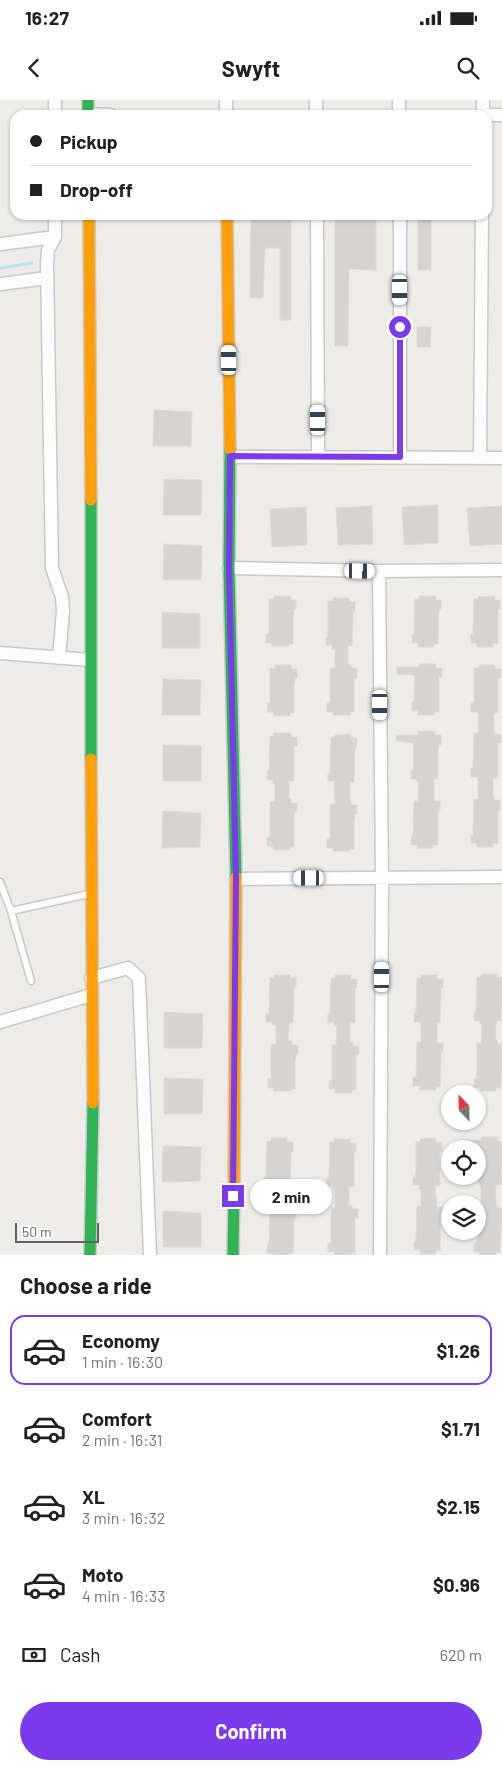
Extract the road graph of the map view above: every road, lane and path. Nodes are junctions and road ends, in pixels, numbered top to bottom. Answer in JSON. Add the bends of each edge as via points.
{"nodes":[{"id":1,"x":55,"y":220,"type":"edge"},
{"id":2,"x":89,"y":220,"type":"edge"},
{"id":3,"x":227,"y":220,"type":"edge"},
{"id":4,"x":317,"y":220,"type":"edge"},
{"id":5,"x":400,"y":220,"type":"edge"},
{"id":6,"x":482,"y":220,"type":"edge"},
{"id":7,"x":55,"y":237,"type":"junction"},
{"id":8,"x":0,"y":244,"type":"edge"},
{"id":9,"x":47,"y":278,"type":"junction"},
{"id":10,"x":0,"y":284,"type":"edge"},
{"id":11,"x":230,"y":456,"type":"junction"},
{"id":12,"x":318,"y":457,"type":"junction"},
{"id":13,"x":400,"y":457,"type":"junction"},
{"id":14,"x":480,"y":458,"type":"junction"},
{"id":15,"x":502,"y":458,"type":"edge"},
{"id":16,"x":229,"y":568,"type":"junction"},
{"id":17,"x":502,"y":570,"type":"edge"},
{"id":18,"x":379,"y":571,"type":"junction"},
{"id":19,"x":0,"y":654,"type":"edge"},
{"id":20,"x":59,"y":658,"type":"junction"},
{"id":21,"x":90,"y":660,"type":"junction"},
{"id":22,"x":382,"y":877,"type":"junction"},
{"id":23,"x":502,"y":877,"type":"edge"},
{"id":24,"x":236,"y":879,"type":"junction"},
{"id":25,"x":0,"y":882,"type":"edge"},
{"id":26,"x":90,"y":894,"type":"junction"},
{"id":27,"x":11,"y":911,"type":"junction"},
{"id":28,"x":91,"y":978,"type":"junction"},
{"id":29,"x":31,"y":981,"type":"dead end"},
{"id":30,"x":91,"y":995,"type":"junction"},
{"id":31,"x":0,"y":1022,"type":"edge"},
{"id":32,"x":90,"y":1255,"type":"edge"},
{"id":33,"x":150,"y":1255,"type":"edge"},
{"id":34,"x":233,"y":1255,"type":"edge"},
{"id":35,"x":380,"y":1255,"type":"edge"}],
"edges":[{"from":1,"to":7,"type":"street"},
{"from":2,"to":21,"type":"street"},
{"from":3,"to":11,"type":"street"},
{"from":4,"to":12,"type":"street"},
{"from":5,"to":13,"type":"street"},
{"from":6,"to":14,"type":"street"},
{"from":7,"to":8,"type":"street"},
{"from":7,"to":9,"type":"street","via":[[48,250]]},
{"from":9,"to":10,"type":"street"},
{"from":9,"to":20,"type":"street","via":[[52,568],[63,611]]},
{"from":11,"to":12,"type":"street"},
{"from":11,"to":16,"type":"street"},
{"from":12,"to":13,"type":"street"},
{"from":13,"to":14,"type":"street"},
{"from":14,"to":15,"type":"street"},
{"from":16,"to":18,"type":"street"},
{"from":16,"to":24,"type":"street"},
{"from":17,"to":18,"type":"street"},
{"from":18,"to":22,"type":"street"},
{"from":19,"to":20,"type":"street"},
{"from":20,"to":21,"type":"street"},
{"from":21,"to":26,"type":"street"},
{"from":22,"to":23,"type":"street"},
{"from":22,"to":24,"type":"street"},
{"from":22,"to":35,"type":"street"},
{"from":24,"to":34,"type":"street"},
{"from":25,"to":27,"type":"lane"},
{"from":26,"to":27,"type":"lane"},
{"from":26,"to":28,"type":"street"},
{"from":27,"to":29,"type":"lane"},
{"from":28,"to":30,"type":"street"},
{"from":28,"to":33,"type":"street","via":[[128,968],[139,978]]},
{"from":30,"to":31,"type":"street"},
{"from":30,"to":32,"type":"street"}]}
